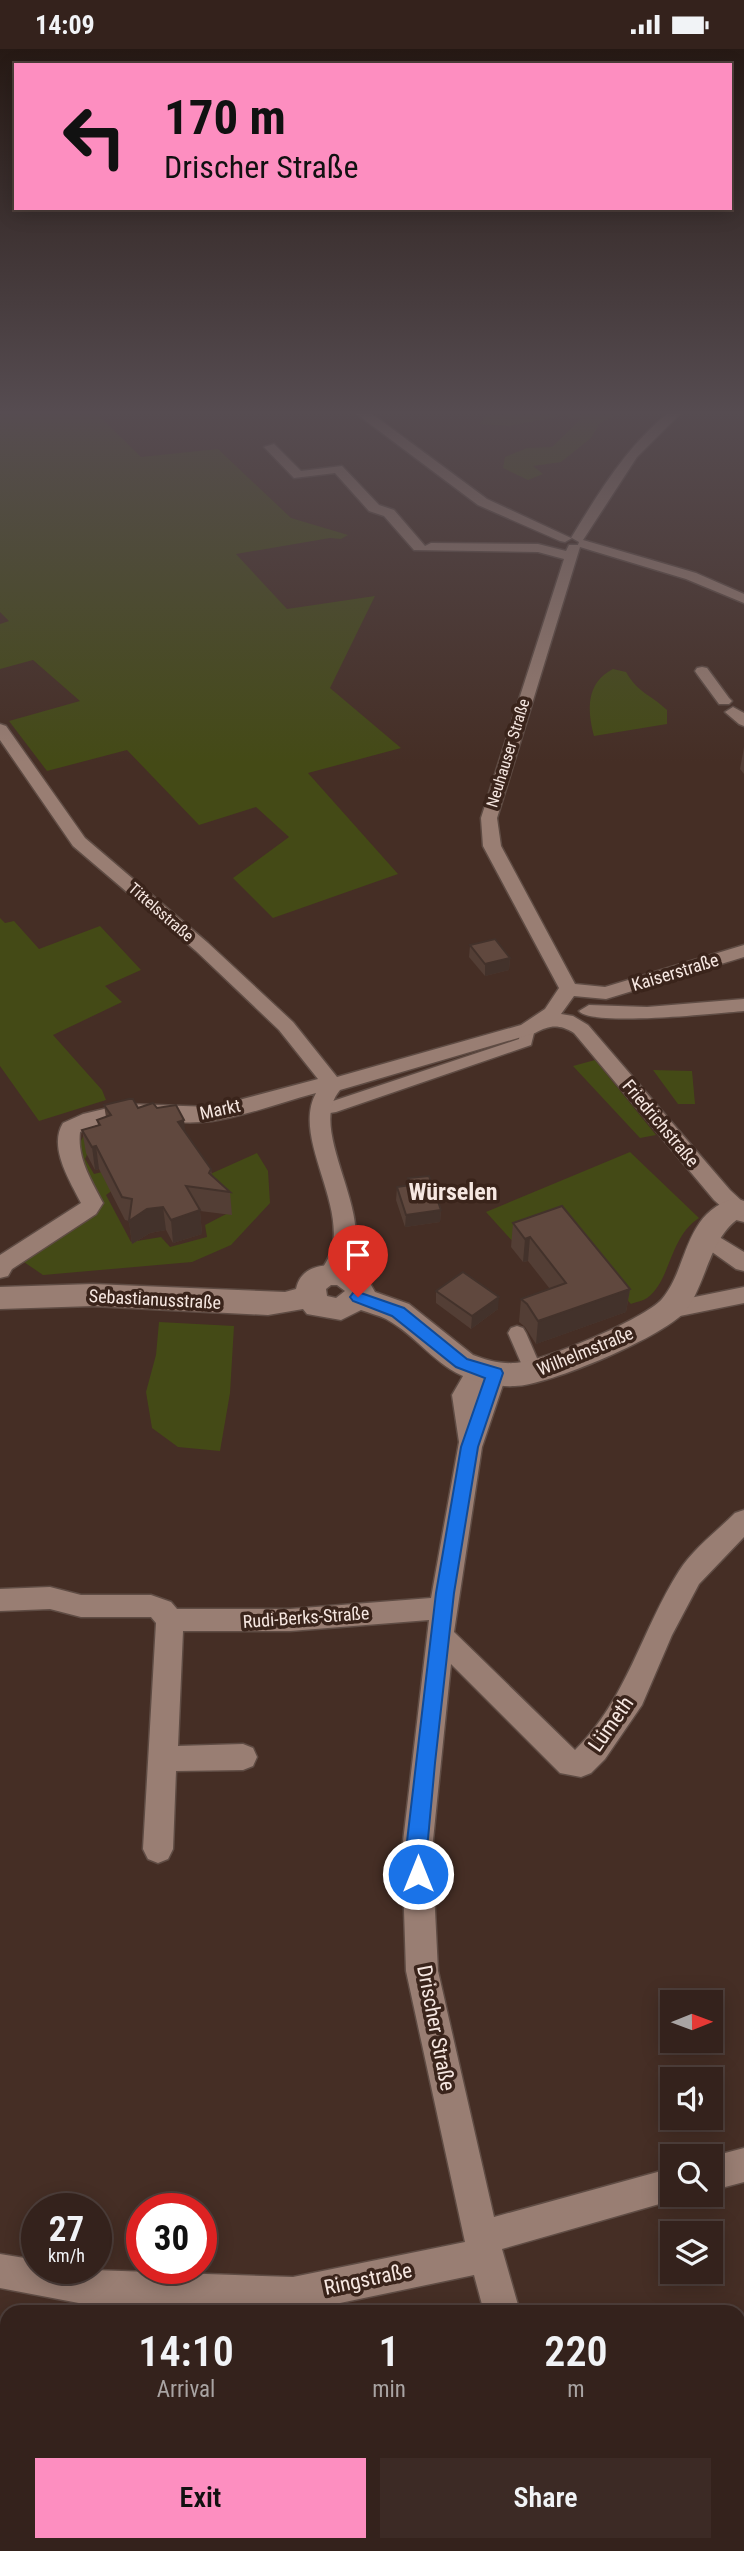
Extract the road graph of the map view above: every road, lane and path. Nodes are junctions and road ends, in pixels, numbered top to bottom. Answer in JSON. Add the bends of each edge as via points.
{"nodes":[{"id":1,"x":406,"y":529,"type":"edge"},
{"id":2,"x":537,"y":529,"type":"edge"},
{"id":3,"x":580,"y":529,"type":"edge"},
{"id":4,"x":569,"y":545,"type":"junction"},
{"id":5,"x":744,"y":599,"type":"edge"},
{"id":6,"x":702,"y":671,"type":"dead end"},
{"id":7,"x":734,"y":711,"type":"edge"},
{"id":8,"x":0,"y":729,"type":"edge"},
{"id":9,"x":744,"y":951,"type":"edge"},
{"id":10,"x":568,"y":988,"type":"junction"},
{"id":11,"x":606,"y":993,"type":"junction"},
{"id":12,"x":744,"y":1005,"type":"edge"},
{"id":13,"x":585,"y":1020,"type":"junction"},
{"id":14,"x":537,"y":1024,"type":"junction"},
{"id":15,"x":329,"y":1094,"type":"junction"},
{"id":16,"x":739,"y":1211,"type":"edge"},
{"id":17,"x":706,"y":1237,"type":"junction"},
{"id":18,"x":744,"y":1263,"type":"edge"},
{"id":19,"x":0,"y":1270,"type":"edge"},
{"id":20,"x":330,"y":1274,"type":"junction"},
{"id":21,"x":744,"y":1295,"type":"edge"},
{"id":22,"x":310,"y":1296,"type":"junction"},
{"id":23,"x":358,"y":1297,"type":"junction"},
{"id":24,"x":0,"y":1298,"type":"edge"},
{"id":25,"x":670,"y":1310,"type":"junction"},
{"id":26,"x":517,"y":1333,"type":"dead end"},
{"id":27,"x":486,"y":1372,"type":"junction"},
{"id":28,"x":534,"y":1372,"type":"junction"},
{"id":29,"x":744,"y":1520,"type":"edge"},
{"id":30,"x":0,"y":1600,"type":"edge"},
{"id":31,"x":170,"y":1620,"type":"junction"},
{"id":32,"x":441,"y":1622,"type":"junction"},
{"id":33,"x":243,"y":1757,"type":"dead end"},
{"id":34,"x":162,"y":1759,"type":"junction"},
{"id":35,"x":158,"y":1849,"type":"dead end"},
{"id":36,"x":744,"y":2165,"type":"edge"},
{"id":37,"x":723,"y":2171,"type":"edge"},
{"id":38,"x":660,"y":2189,"type":"edge"},
{"id":39,"x":483,"y":2246,"type":"junction"},
{"id":40,"x":0,"y":2271,"type":"edge"},
{"id":41,"x":500,"y":2305,"type":"edge"}],
"edges":[{"from":1,"to":4,"type":"street","via":[[425,547]]},
{"from":2,"to":4,"type":"street"},
{"from":3,"to":4,"type":"street","name":"Neuhauser Straße"},
{"from":4,"to":5,"type":"street","via":[[691,576]]},
{"from":4,"to":10,"type":"street","name":"Neuhauser Straße","via":[[489,818],[492,846]]},
{"from":6,"to":7,"type":"street"},
{"from":8,"to":15,"type":"street","name":"Tittelsstraße","via":[[79,842],[286,1026]]},
{"from":9,"to":11,"type":"street","name":"Kaiserstraße"},
{"from":10,"to":11,"type":"street","name":"Kaiserstraße"},
{"from":10,"to":14,"type":"street","via":[[560,1006]]},
{"from":11,"to":13,"type":"street","name":"Kaiserstraße"},
{"from":12,"to":13,"type":"street","name":"Markt"},
{"from":13,"to":14,"type":"street","name":"Markt"},
{"from":13,"to":16,"type":"street","name":"Friedrichstraße"},
{"from":14,"to":15,"type":"street","name":"Markt"},
{"from":15,"to":19,"type":"street","name":"Markt","via":[[212,1114],[111,1111],[70,1128],[68,1143],[74,1167],[92,1203]]},
{"from":15,"to":20,"type":"street","via":[[318,1129],[335,1178],[344,1238]]},
{"from":16,"to":17,"type":"street","via":[[722,1215]]},
{"from":17,"to":18,"type":"street"},
{"from":17,"to":25,"type":"street"},
{"from":20,"to":22,"type":"street","via":[[312,1284]]},
{"from":20,"to":23,"type":"street","via":[[354,1280]]},
{"from":21,"to":25,"type":"street","name":"Wilhelmstraße"},
{"from":22,"to":23,"type":"street","via":[[318,1306],[333,1310],[348,1307]]},
{"from":22,"to":24,"type":"street","name":"Sebastianusstraße","via":[[268,1304],[93,1295]]},
{"from":23,"to":27,"type":"street","via":[[398,1312],[462,1363]]},
{"from":25,"to":28,"type":"street","name":"Wilhelmstraße","via":[[617,1340]]},
{"from":26,"to":28,"type":"street"},
{"from":27,"to":28,"type":"street","name":"Wilhelmstraße"},
{"from":27,"to":32,"type":"street","name":"Drischer Straße"},
{"from":29,"to":32,"type":"street","name":"Lümeth","via":[[690,1576],[632,1696],[581,1764],[570,1764]]},
{"from":30,"to":31,"type":"street","name":"Rudi-Berks-Straße","via":[[50,1598],[81,1607],[151,1606]]},
{"from":31,"to":32,"type":"street","name":"Rudi-Berks-Straße"},
{"from":31,"to":34,"type":"street"},
{"from":32,"to":39,"type":"street","name":"Drischer Straße","via":[[416,1850],[422,1971]]},
{"from":33,"to":34,"type":"street"},
{"from":34,"to":35,"type":"street"},
{"from":36,"to":37,"type":"street"},
{"from":38,"to":39,"type":"street","name":"Ringstraße"},
{"from":39,"to":40,"type":"street","name":"Ringstraße","via":[[293,2295],[84,2286]]},
{"from":39,"to":41,"type":"street","name":"Drischer Straße"}]}
